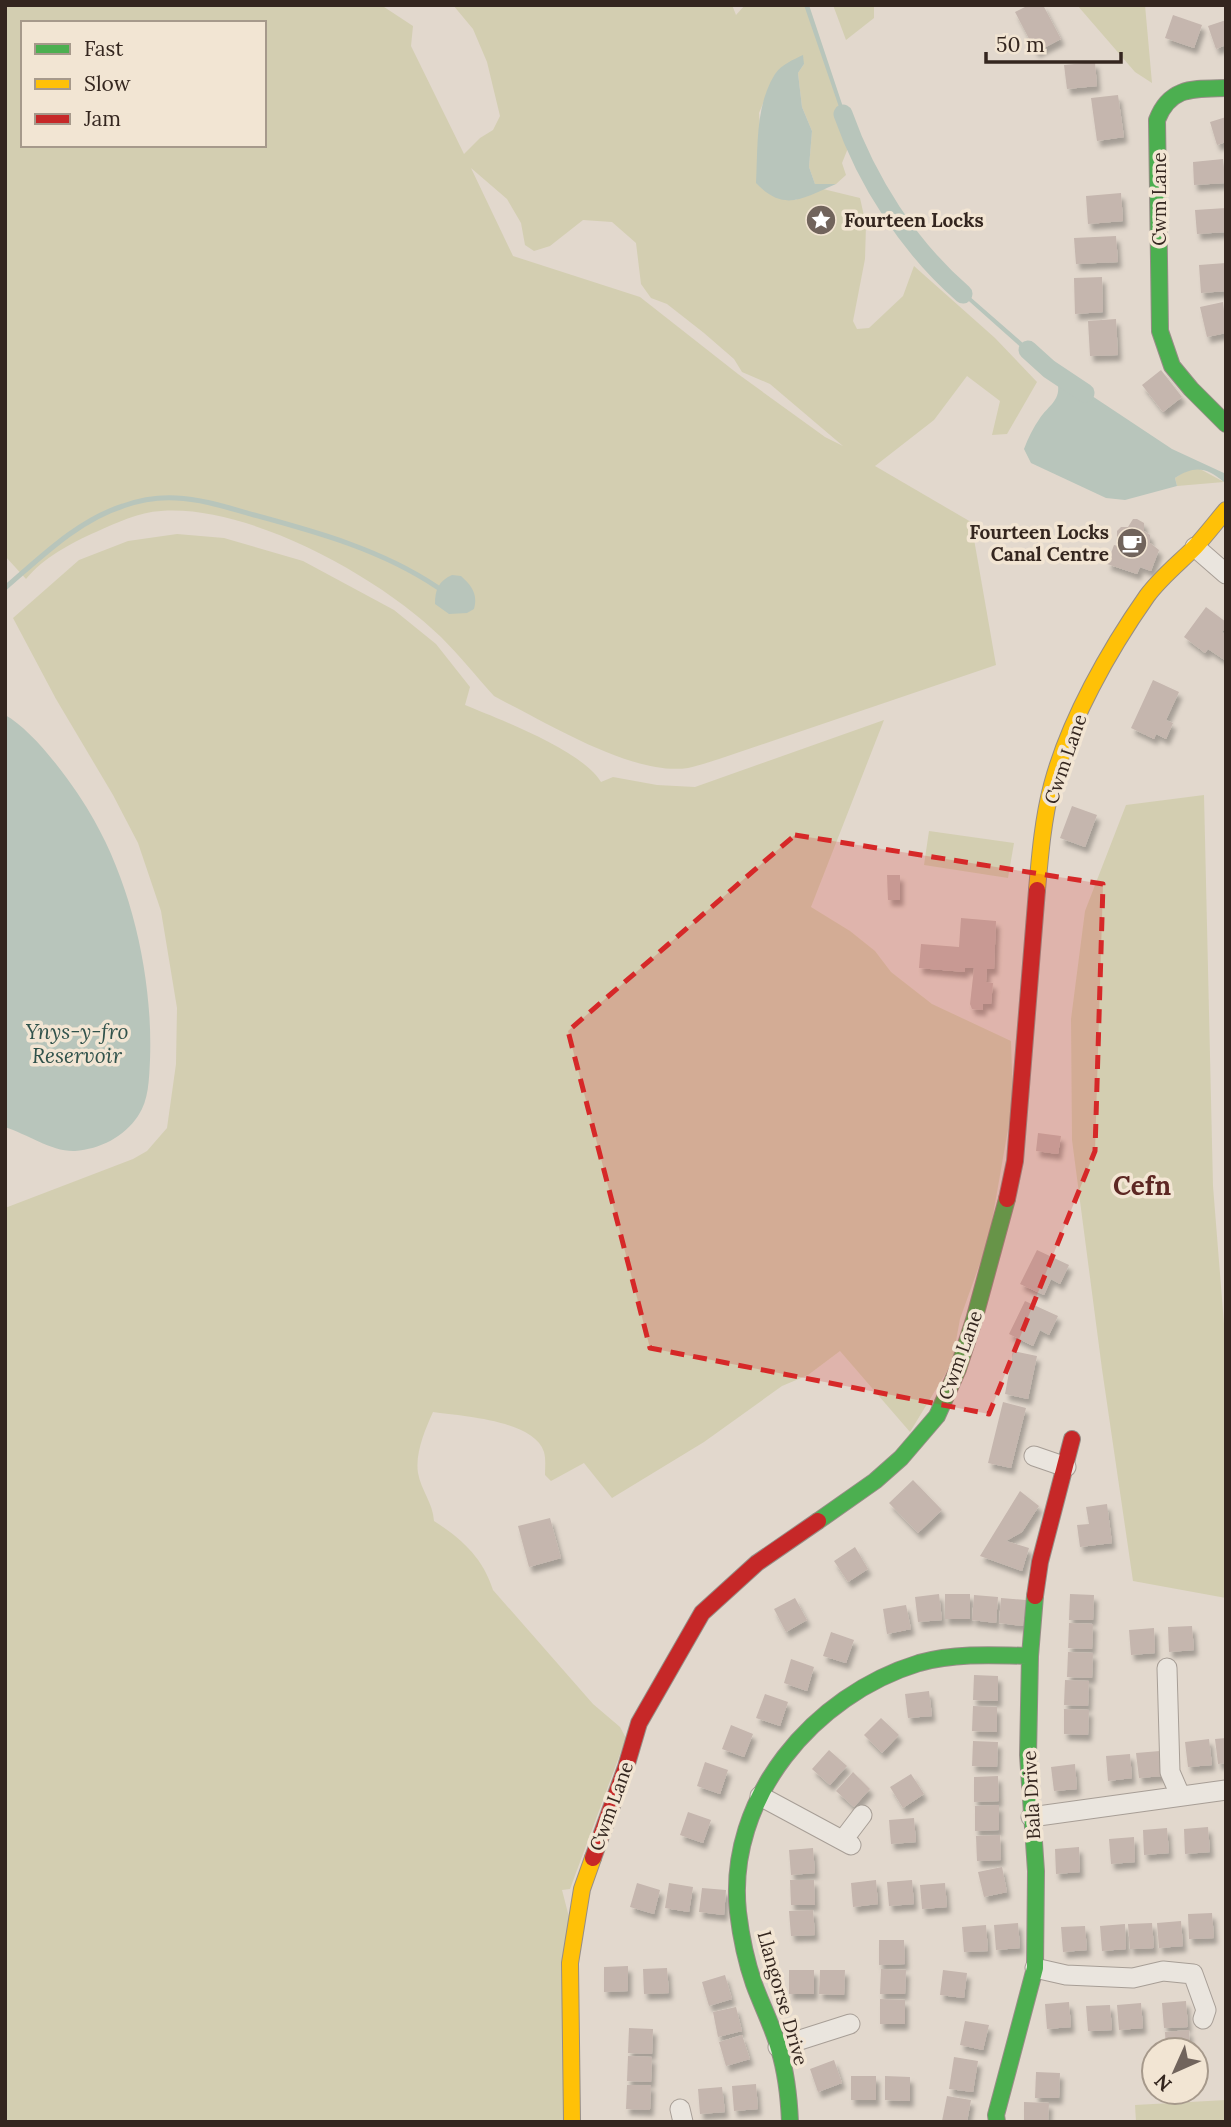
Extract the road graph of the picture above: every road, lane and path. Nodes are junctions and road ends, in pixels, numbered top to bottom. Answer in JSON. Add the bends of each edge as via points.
{"nodes":[{"id":1,"x":1226,"y":88,"type":"edge"},
{"id":2,"x":1226,"y":424,"type":"edge"},
{"id":3,"x":1226,"y":510,"type":"edge"},
{"id":4,"x":1195,"y":547,"type":"junction"},
{"id":5,"x":1226,"y":574,"type":"edge"},
{"id":6,"x":1072,"y":1439,"type":"dead end"},
{"id":7,"x":1034,"y":1457,"type":"dead end"},
{"id":8,"x":1066,"y":1467,"type":"junction"},
{"id":9,"x":1030,"y":1656,"type":"junction"},
{"id":10,"x":1167,"y":1668,"type":"dead end"},
{"id":11,"x":1226,"y":1790,"type":"edge"},
{"id":12,"x":1180,"y":1795,"type":"junction"},
{"id":13,"x":760,"y":1796,"type":"junction"},
{"id":14,"x":862,"y":1815,"type":"dead end"},
{"id":15,"x":1031,"y":1817,"type":"junction"},
{"id":16,"x":1035,"y":1968,"type":"junction"},
{"id":17,"x":1203,"y":2019,"type":"dead end"},
{"id":18,"x":850,"y":2024,"type":"dead end"},
{"id":19,"x":778,"y":2047,"type":"junction"},
{"id":20,"x":572,"y":2122,"type":"edge"},
{"id":21,"x":790,"y":2122,"type":"edge"},
{"id":22,"x":997,"y":2122,"type":"edge"}],
"edges":[{"from":1,"to":2,"type":"street","name":"Cwm Lane","via":[[1180,92],[1161,106],[1157,120],[1160,331],[1172,366]]},
{"from":3,"to":4,"type":"street","name":"Cwm Lane"},
{"from":4,"to":5,"type":"street"},
{"from":4,"to":20,"type":"street","name":"Cwm Lane","via":[[1148,595],[1103,668],[1076,718],[1052,785],[1040,851],[1016,1161],[975,1320],[937,1416],[875,1480],[757,1563],[702,1613],[639,1723],[582,1889],[570,1963]]},
{"from":6,"to":8,"type":"street","name":"Bala Drive"},
{"from":7,"to":8,"type":"street"},
{"from":8,"to":9,"type":"street","name":"Bala Drive","via":[[1040,1562]]},
{"from":9,"to":13,"type":"street","name":"Llangorse Drive","via":[[970,1655],[922,1662],[873,1681],[807,1730],[783,1755]]},
{"from":9,"to":15,"type":"street","name":"Bala Drive"},
{"from":10,"to":12,"type":"street","via":[[1170,1772]]},
{"from":11,"to":12,"type":"street"},
{"from":12,"to":15,"type":"street"},
{"from":13,"to":14,"type":"street","via":[[847,1842]]},
{"from":13,"to":19,"type":"street","name":"Llangorse Drive","via":[[738,1861],[737,1897],[748,1965]]},
{"from":15,"to":16,"type":"street","name":"Bala Drive","via":[[1037,1906]]},
{"from":16,"to":17,"type":"street","via":[[1066,1975],[1133,1978],[1163,1971],[1193,1974],[1206,2010]]},
{"from":16,"to":22,"type":"street","name":"Bala Drive"},
{"from":18,"to":19,"type":"street"},
{"from":19,"to":21,"type":"street","name":"Llangorse Drive"}]}
